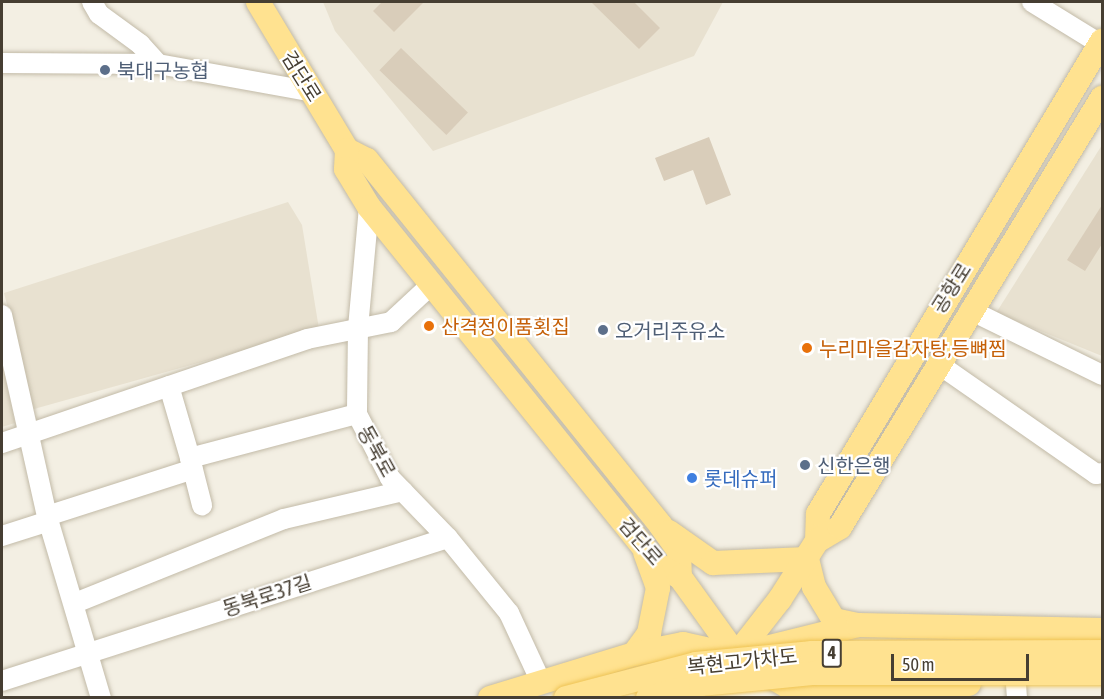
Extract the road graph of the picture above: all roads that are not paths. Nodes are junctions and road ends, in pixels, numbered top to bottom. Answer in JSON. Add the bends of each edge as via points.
{"nodes":[{"id":1,"x":92,"y":2,"type":"edge"},
{"id":2,"x":258,"y":2,"type":"edge"},
{"id":3,"x":1032,"y":2,"type":"edge"},
{"id":4,"x":1102,"y":43,"type":"edge"},
{"id":5,"x":2,"y":63,"type":"edge"},
{"id":6,"x":158,"y":64,"type":"junction"},
{"id":7,"x":313,"y":92,"type":"junction"},
{"id":8,"x":1102,"y":98,"type":"edge"},
{"id":9,"x":347,"y":150,"type":"junction"},
{"id":10,"x":369,"y":207,"type":"junction"},
{"id":11,"x":432,"y":284,"type":"junction"},
{"id":12,"x":970,"y":310,"type":"junction"},
{"id":13,"x":2,"y":315,"type":"edge"},
{"id":14,"x":358,"y":328,"type":"junction"},
{"id":15,"x":937,"y":363,"type":"junction"},
{"id":16,"x":1102,"y":375,"type":"edge"},
{"id":17,"x":169,"y":386,"type":"junction"},
{"id":18,"x":357,"y":414,"type":"junction"},
{"id":19,"x":31,"y":433,"type":"junction"},
{"id":20,"x":2,"y":443,"type":"edge"},
{"id":21,"x":192,"y":463,"type":"junction"},
{"id":22,"x":1102,"y":473,"type":"edge"},
{"id":23,"x":403,"y":492,"type":"junction"},
{"id":24,"x":202,"y":506,"type":"dead end"},
{"id":25,"x":48,"y":519,"type":"junction"},
{"id":26,"x":661,"y":526,"type":"junction"},
{"id":27,"x":2,"y":536,"type":"edge"},
{"id":28,"x":448,"y":538,"type":"junction"},
{"id":29,"x":643,"y":545,"type":"junction"},
{"id":30,"x":812,"y":550,"type":"junction"},
{"id":31,"x":680,"y":577,"type":"junction"},
{"id":32,"x":75,"y":603,"type":"junction"},
{"id":33,"x":858,"y":625,"type":"junction"},
{"id":34,"x":993,"y":627,"type":"junction"},
{"id":35,"x":1102,"y":630,"type":"edge"},
{"id":36,"x":86,"y":652,"type":"junction"},
{"id":37,"x":1102,"y":652,"type":"edge"},
{"id":38,"x":634,"y":654,"type":"junction"},
{"id":39,"x":737,"y":656,"type":"junction"},
{"id":40,"x":594,"y":666,"type":"junction"},
{"id":41,"x":1102,"y":673,"type":"edge"},
{"id":42,"x":2,"y":681,"type":"edge"},
{"id":43,"x":541,"y":682,"type":"junction"},
{"id":44,"x":965,"y":684,"type":"junction"},
{"id":45,"x":1102,"y":684,"type":"edge"},
{"id":46,"x":1016,"y":691,"type":"edge"},
{"id":47,"x":829,"y":694,"type":"edge"},
{"id":48,"x":101,"y":698,"type":"edge"},
{"id":49,"x":490,"y":698,"type":"edge"},
{"id":50,"x":566,"y":698,"type":"edge"},
{"id":51,"x":636,"y":698,"type":"edge"},
{"id":52,"x":648,"y":698,"type":"edge"},
{"id":53,"x":693,"y":698,"type":"edge"},
{"id":54,"x":737,"y":698,"type":"edge"}],
"edges":[{"from":1,"to":6,"type":"street","via":[[99,14],[140,44]]},
{"from":2,"to":7,"type":"main road","name":"검단로"},
{"from":3,"to":4,"type":"street"},
{"from":4,"to":30,"type":"main road","name":"공항로","via":[[818,514]]},
{"from":5,"to":6,"type":"street"},
{"from":6,"to":7,"type":"street"},
{"from":7,"to":9,"type":"main road","name":"검단로"},
{"from":8,"to":12,"type":"main road","name":"공항로"},
{"from":9,"to":10,"type":"main road","name":"검단로","via":[[346,169]]},
{"from":9,"to":26,"type":"main road","name":"검단로","via":[[367,160]]},
{"from":10,"to":11,"type":"main road","name":"검단로"},
{"from":10,"to":14,"type":"street","name":"동북로"},
{"from":11,"to":14,"type":"street","via":[[391,322]]},
{"from":11,"to":29,"type":"main road","name":"검단로"},
{"from":12,"to":15,"type":"main road","name":"공항로"},
{"from":12,"to":16,"type":"street","name":"공항로"},
{"from":13,"to":19,"type":"street"},
{"from":14,"to":17,"type":"street","via":[[307,339]]},
{"from":14,"to":18,"type":"street","name":"동북로"},
{"from":15,"to":22,"type":"street","via":[[1096,474]]},
{"from":15,"to":30,"type":"main road","name":"공항로","via":[[840,527]]},
{"from":17,"to":19,"type":"street"},
{"from":17,"to":21,"type":"street"},
{"from":18,"to":21,"type":"street"},
{"from":18,"to":23,"type":"street","name":"동북로","via":[[390,478]]},
{"from":19,"to":20,"type":"street"},
{"from":19,"to":25,"type":"street"},
{"from":21,"to":24,"type":"street"},
{"from":21,"to":25,"type":"street"},
{"from":23,"to":28,"type":"street","name":"동북로"},
{"from":23,"to":32,"type":"street","via":[[284,519]]},
{"from":25,"to":27,"type":"street"},
{"from":25,"to":32,"type":"street"},
{"from":26,"to":30,"type":"main road","via":[[713,563]]},
{"from":26,"to":31,"type":"main road","name":"검단로","via":[[679,552]]},
{"from":28,"to":36,"type":"street","name":"동북로37길"},
{"from":28,"to":43,"type":"street","name":"동북로","via":[[509,613]]},
{"from":29,"to":31,"type":"main road","name":"검단로","via":[[658,565]]},
{"from":29,"to":38,"type":"main road","via":[[658,588],[649,633]]},
{"from":30,"to":33,"type":"main road","via":[[814,586],[834,620]]},
{"from":30,"to":39,"type":"main road","name":"공항로"},
{"from":31,"to":39,"type":"main road"},
{"from":32,"to":36,"type":"street"},
{"from":33,"to":34,"type":"main road"},
{"from":33,"to":39,"type":"main road"},
{"from":34,"to":35,"type":"main road"},
{"from":34,"to":44,"type":"main road","via":[[930,644],[924,663],[934,675]]},
{"from":36,"to":42,"type":"street","name":"동북로37길"},
{"from":36,"to":48,"type":"street"},
{"from":37,"to":50,"type":"main road","name":"복현고가차도","number":"4","bridge":true,"via":[[812,653],[696,664]]},
{"from":38,"to":39,"type":"main road","via":[[683,644]]},
{"from":38,"to":40,"type":"main road"},
{"from":39,"to":47,"type":"main road","via":[[797,692]]},
{"from":39,"to":53,"type":"main road","name":"공항로","via":[[704,694]]},
{"from":39,"to":54,"type":"main road"},
{"from":40,"to":43,"type":"main road"},
{"from":40,"to":51,"type":"main road","via":[[635,672],[640,692]]},
{"from":41,"to":52,"type":"main road","name":"복현고가차도","number":"4","bridge":true,"via":[[813,673],[701,684]]},
{"from":43,"to":49,"type":"main road"},
{"from":44,"to":46,"type":"main road"},
{"from":44,"to":47,"type":"main road"},
{"from":45,"to":46,"type":"main road"}]}
